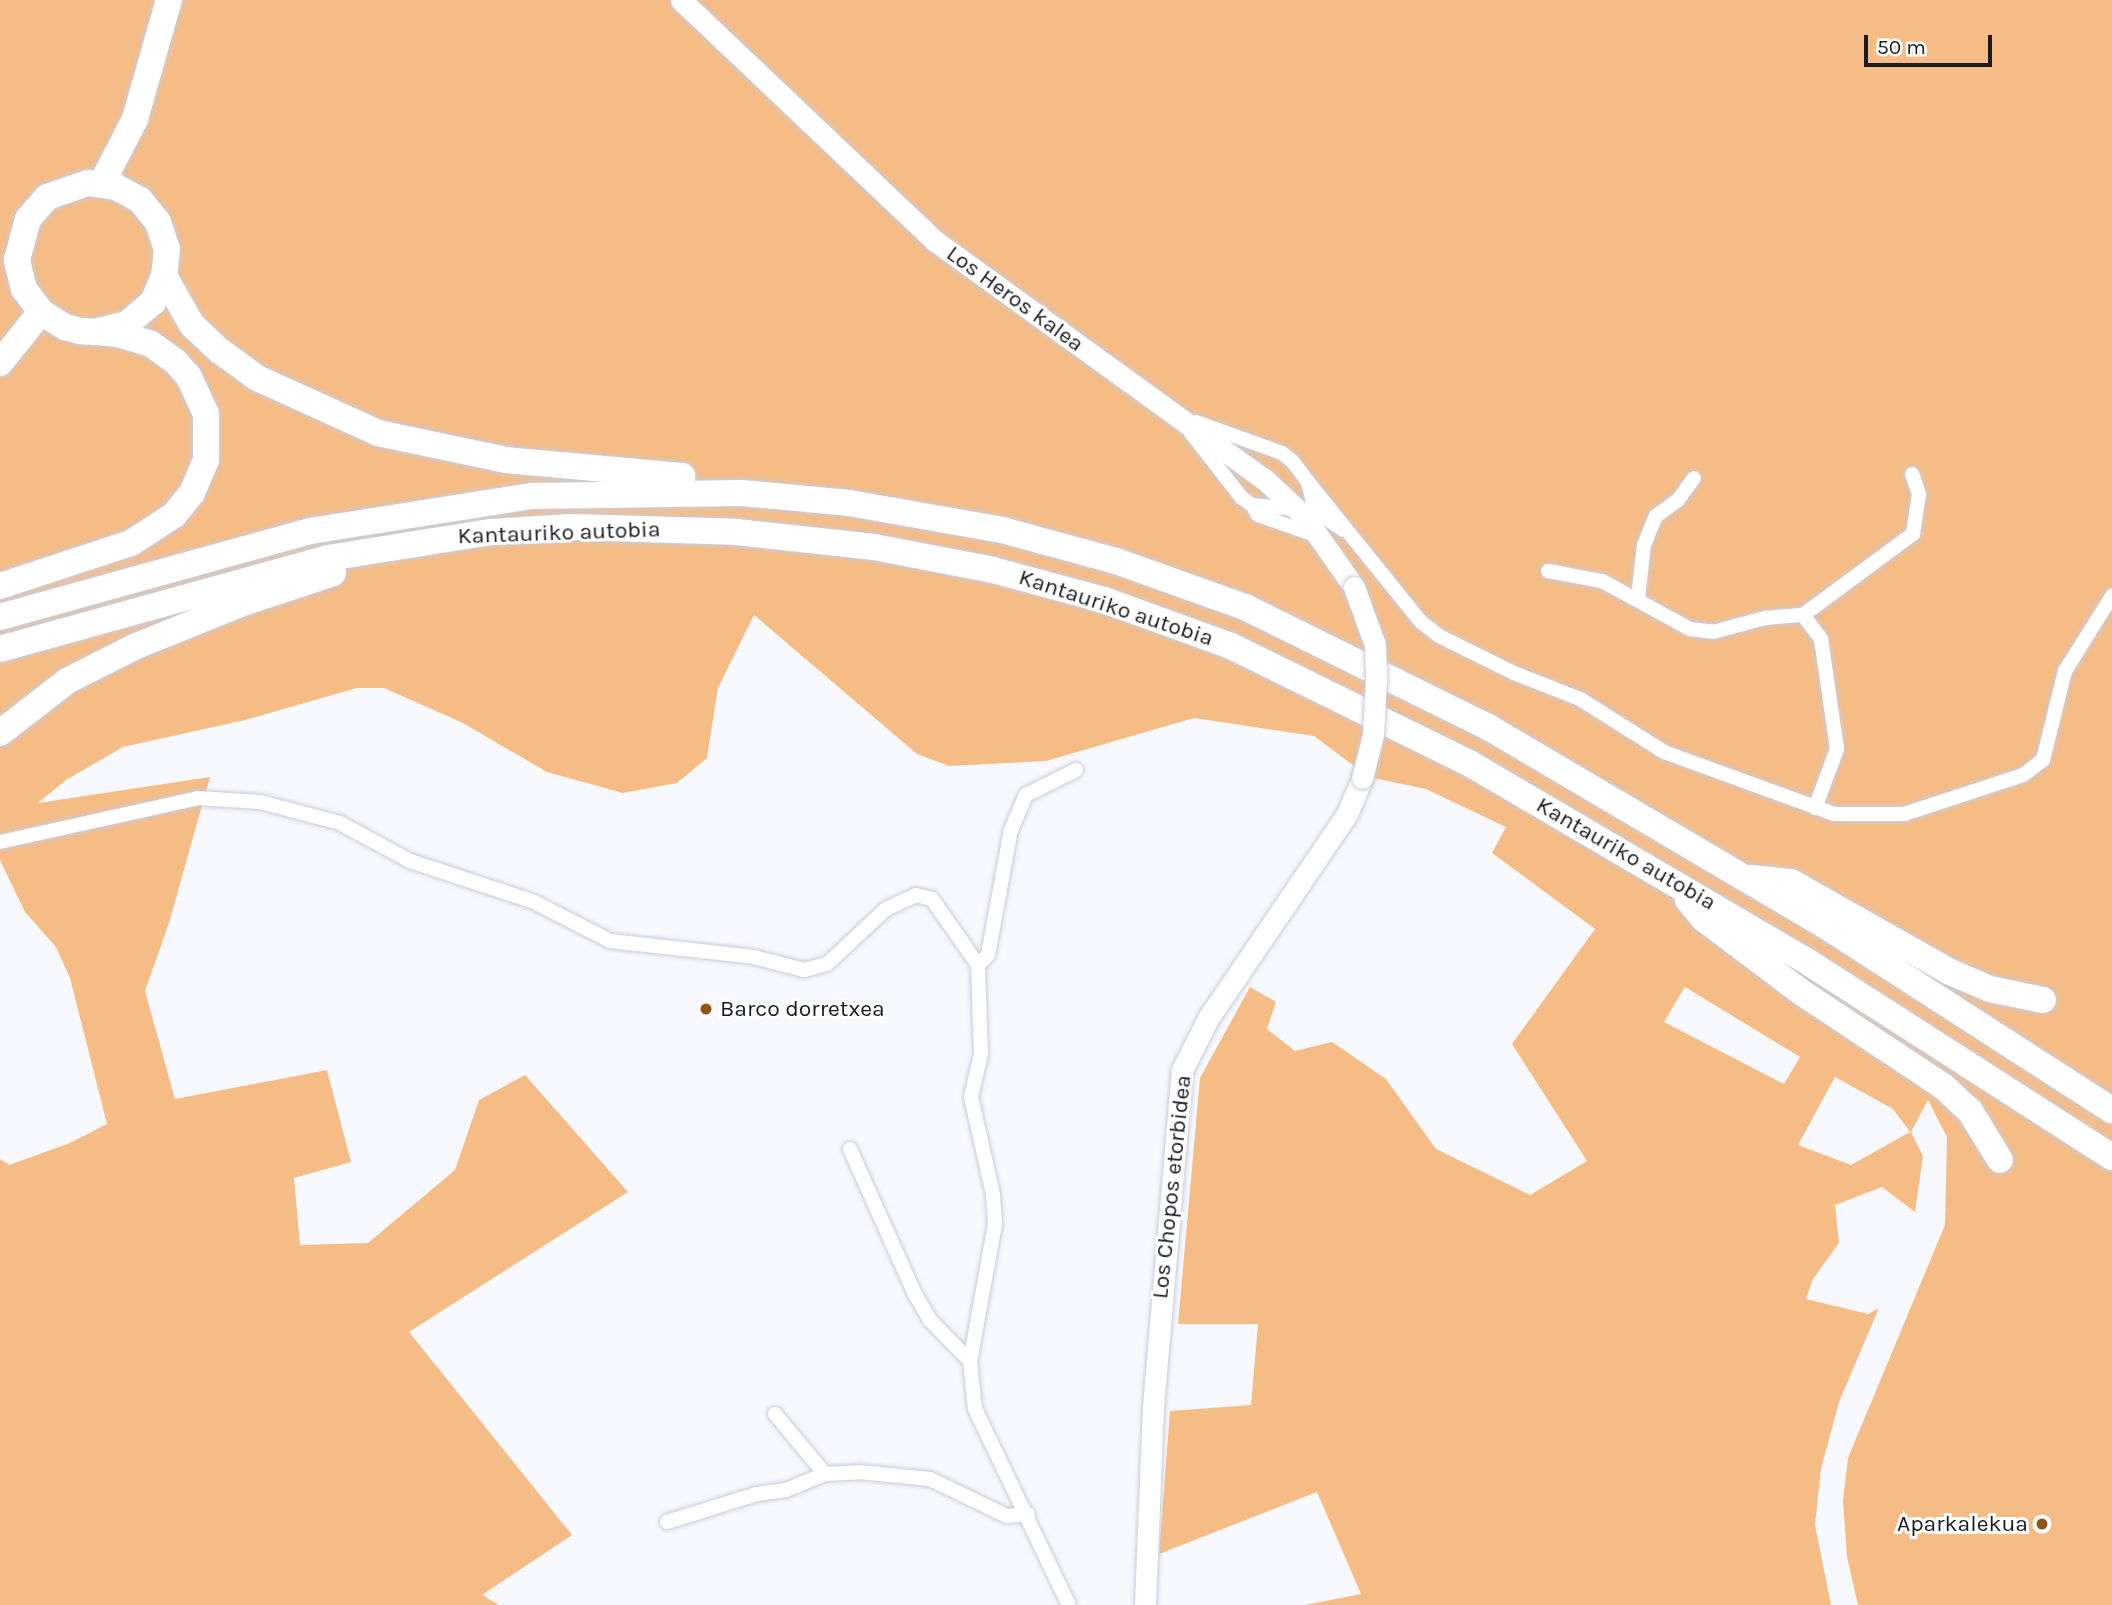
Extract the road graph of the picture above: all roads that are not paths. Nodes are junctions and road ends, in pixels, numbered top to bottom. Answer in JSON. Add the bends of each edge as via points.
{"nodes":[{"id":1,"x":169,"y":0,"type":"edge"},
{"id":2,"x":681,"y":0,"type":"edge"},
{"id":3,"x":103,"y":183,"type":"junction"},
{"id":4,"x":164,"y":276,"type":"junction"},
{"id":5,"x":41,"y":312,"type":"junction"},
{"id":6,"x":94,"y":332,"type":"junction"},
{"id":7,"x":0,"y":363,"type":"edge"},
{"id":8,"x":1176,"y":413,"type":"junction"},
{"id":9,"x":1268,"y":447,"type":"junction"},
{"id":10,"x":1242,"y":461,"type":"junction"},
{"id":11,"x":1912,"y":474,"type":"dead end"},
{"id":12,"x":1693,"y":478,"type":"dead end"},
{"id":13,"x":1308,"y":482,"type":"junction"},
{"id":14,"x":1236,"y":488,"type":"junction"},
{"id":15,"x":849,"y":503,"type":"junction"},
{"id":16,"x":1252,"y":505,"type":"junction"},
{"id":17,"x":1306,"y":509,"type":"junction"},
{"id":18,"x":572,"y":527,"type":"junction"},
{"id":19,"x":1321,"y":537,"type":"junction"},
{"id":20,"x":1356,"y":539,"type":"junction"},
{"id":21,"x":1548,"y":571,"type":"dead end"},
{"id":22,"x":0,"y":586,"type":"edge"},
{"id":23,"x":1354,"y":587,"type":"joint"},
{"id":24,"x":2112,"y":596,"type":"edge"},
{"id":25,"x":1638,"y":599,"type":"junction"},
{"id":26,"x":1803,"y":615,"type":"junction"},
{"id":27,"x":0,"y":617,"type":"edge"},
{"id":28,"x":0,"y":649,"type":"edge"},
{"id":29,"x":0,"y":733,"type":"edge"},
{"id":30,"x":1076,"y":770,"type":"dead end"},
{"id":31,"x":1815,"y":808,"type":"junction"},
{"id":32,"x":0,"y":842,"type":"edge"},
{"id":33,"x":1744,"y":877,"type":"junction"},
{"id":34,"x":1676,"y":885,"type":"junction"},
{"id":35,"x":978,"y":965,"type":"junction"},
{"id":36,"x":2043,"y":1000,"type":"dead end"},
{"id":37,"x":2112,"y":1110,"type":"edge"},
{"id":38,"x":850,"y":1149,"type":"dead end"},
{"id":39,"x":2112,"y":1157,"type":"edge"},
{"id":40,"x":2000,"y":1160,"type":"dead end"},
{"id":41,"x":970,"y":1361,"type":"junction"},
{"id":42,"x":775,"y":1414,"type":"dead end"},
{"id":43,"x":825,"y":1474,"type":"junction"},
{"id":44,"x":1028,"y":1514,"type":"junction"},
{"id":45,"x":667,"y":1522,"type":"dead end"},
{"id":46,"x":1069,"y":1605,"type":"edge"},
{"id":47,"x":1145,"y":1605,"type":"edge"}],
"edges":[{"from":1,"to":3,"type":"highway","via":[[135,119]]},
{"from":2,"to":8,"type":"street","name":"Los Heros kalea","via":[[935,241]]},
{"from":3,"to":4,"type":"highway","via":[[129,192],[150,210],[167,249]]},
{"from":3,"to":5,"type":"highway","via":[[60,190],[36,207],[24,225],[18,246],[19,275]]},
{"from":4,"to":6,"type":"highway","via":[[153,302],[136,318]]},
{"from":4,"to":15,"type":"highway","via":[[192,325],[257,379],[378,433],[506,460],[803,488]]},
{"from":5,"to":6,"type":"highway","via":[[65,327]]},
{"from":5,"to":7,"type":"highway"},
{"from":6,"to":22,"type":"highway","via":[[151,344],[176,362],[189,377],[206,414],[206,460],[192,493],[174,515],[131,543]]},
{"from":8,"to":9,"type":"street"},
{"from":8,"to":10,"type":"street","name":"Los Heros kalea"},
{"from":8,"to":14,"type":"street"},
{"from":9,"to":10,"type":"street"},
{"from":9,"to":13,"type":"street","via":[[1293,462]]},
{"from":10,"to":14,"type":"street"},
{"from":10,"to":17,"type":"street","name":"Los Heros kalea"},
{"from":11,"to":26,"type":"street","via":[[1919,495],[1913,534]]},
{"from":12,"to":25,"type":"street","via":[[1678,500],[1656,516],[1644,545]]},
{"from":13,"to":17,"type":"street"},
{"from":13,"to":20,"type":"street"},
{"from":14,"to":16,"type":"street"},
{"from":15,"to":27,"type":"highway","name":"Kantauriko autobia","via":[[684,491],[470,503],[310,530]]},
{"from":15,"to":33,"type":"highway","name":"Kantauriko autobia","via":[[1055,542],[1247,608],[1489,727]]},
{"from":16,"to":17,"type":"street"},
{"from":16,"to":19,"type":"street","via":[[1258,515]]},
{"from":17,"to":19,"type":"street","name":"Los Heros kalea"},
{"from":17,"to":20,"type":"street"},
{"from":18,"to":28,"type":"highway","name":"Kantauriko autobia","via":[[442,538],[328,558]]},
{"from":18,"to":29,"type":"highway","via":[[338,572],[240,604],[134,647],[67,681]]},
{"from":18,"to":34,"type":"highway","name":"Kantauriko autobia","via":[[736,532],[862,545],[993,570],[1104,600],[1231,646],[1346,699],[1480,769]]},
{"from":19,"to":23,"type":"street","name":"Los Heros kalea"},
{"from":20,"to":31,"type":"street","via":[[1420,621],[1439,636],[1580,699],[1664,752]]},
{"from":21,"to":25,"type":"street","via":[[1602,581]]},
{"from":23,"to":47,"type":"street","name":"Los Chopos etorbidea","bridge":true,"via":[[1375,645],[1373,734],[1362,778],[1348,814],[1209,1017],[1182,1070],[1153,1407]]},
{"from":24,"to":31,"type":"street","via":[[2065,671],[2043,760],[2023,775],[1904,814],[1834,814]]},
{"from":25,"to":26,"type":"street","via":[[1670,622],[1713,632],[1765,618]]},
{"from":26,"to":31,"type":"street","via":[[1821,639],[1837,749]]},
{"from":30,"to":35,"type":"street","via":[[1026,795],[1011,830],[988,956]]},
{"from":32,"to":35,"type":"street","via":[[198,798],[260,802],[340,823],[410,862],[532,901],[610,941],[754,957],[804,970],[827,964],[886,909],[916,895],[932,899],[942,910]]},
{"from":33,"to":36,"type":"highway","via":[[1791,882],[1948,971],[1990,989]]},
{"from":33,"to":37,"type":"highway","name":"Kantauriko autobia"},
{"from":34,"to":39,"type":"highway","name":"Kantauriko autobia","via":[[1805,960]]},
{"from":34,"to":40,"type":"highway","via":[[1704,919],[1843,1023],[1944,1087],[1970,1111]]},
{"from":35,"to":41,"type":"street","via":[[981,1054],[971,1097],[995,1224]]},
{"from":38,"to":41,"type":"street","via":[[915,1294],[930,1320]]},
{"from":41,"to":44,"type":"street","via":[[982,1426]]},
{"from":42,"to":43,"type":"street"},
{"from":43,"to":44,"type":"street","via":[[859,1472],[930,1479],[1007,1516]]},
{"from":43,"to":45,"type":"street","via":[[786,1490],[757,1494]]},
{"from":44,"to":46,"type":"street"}]}
